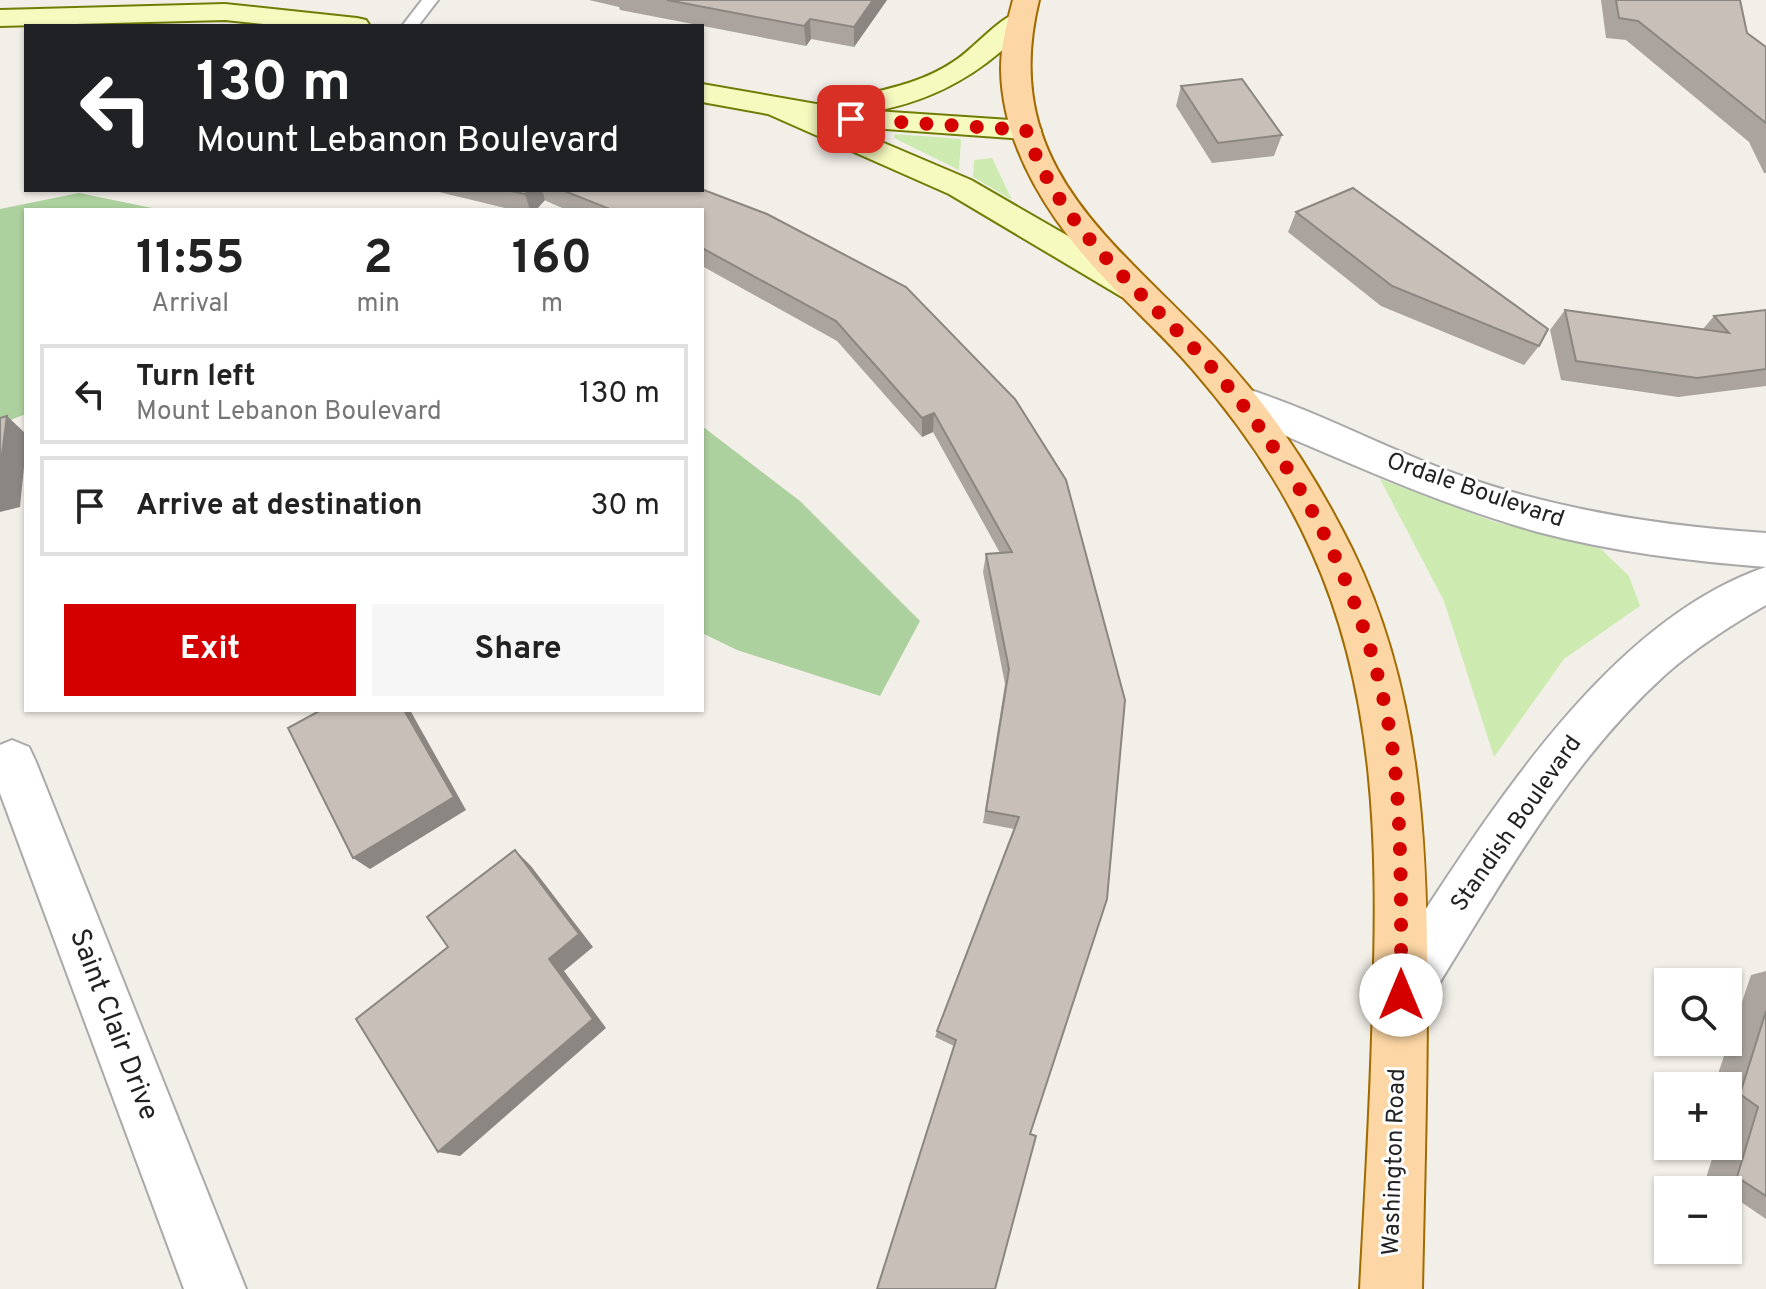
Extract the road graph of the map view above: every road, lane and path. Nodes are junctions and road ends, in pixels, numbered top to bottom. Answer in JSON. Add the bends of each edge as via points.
{"nodes":[{"id":1,"x":430,"y":0,"type":"edge"},
{"id":2,"x":225,"y":6,"type":"edge"},
{"id":3,"x":1022,"y":10,"type":"edge"},
{"id":4,"x":0,"y":18,"type":"edge"},
{"id":5,"x":344,"y":24,"type":"edge"},
{"id":6,"x":412,"y":24,"type":"edge"},
{"id":7,"x":704,"y":93,"type":"edge"},
{"id":8,"x":779,"y":109,"type":"junction"},
{"id":9,"x":1026,"y":130,"type":"junction"},
{"id":10,"x":1134,"y":289,"type":"junction"},
{"id":11,"x":1241,"y":401,"type":"junction"},
{"id":12,"x":1766,"y":550,"type":"edge"},
{"id":13,"x":1766,"y":584,"type":"edge"},
{"id":14,"x":12,"y":762,"type":"dead end"},
{"id":15,"x":1401,"y":995,"type":"junction"},
{"id":16,"x":215,"y":1289,"type":"edge"},
{"id":17,"x":1391,"y":1289,"type":"edge"}],
"edges":[{"from":1,"to":6,"type":"lane"},
{"from":2,"to":4,"type":"street"},
{"from":2,"to":5,"type":"street"},
{"from":3,"to":8,"type":"street","via":[[990,51],[921,91],[854,106]]},
{"from":3,"to":9,"type":"main road","name":"Washington Road","via":[[1015,76]]},
{"from":7,"to":8,"type":"street"},
{"from":8,"to":9,"type":"street"},
{"from":8,"to":10,"type":"street","via":[[960,187]]},
{"from":9,"to":10,"type":"main road","name":"Washington Road","via":[[1071,217]]},
{"from":10,"to":11,"type":"main road","name":"Washington Road"},
{"from":11,"to":12,"type":"street","name":"Ordale Boulevard","via":[[1508,507],[1646,539]]},
{"from":11,"to":15,"type":"main road","name":"Washington Road","via":[[1309,506],[1340,569],[1384,700],[1396,777]]},
{"from":13,"to":15,"type":"street","name":"Standish Boulevard","via":[[1695,625],[1598,711],[1553,765]]},
{"from":14,"to":16,"type":"street","name":"Saint Clair Drive"},
{"from":15,"to":17,"type":"main road","name":"Washington Road"}]}
